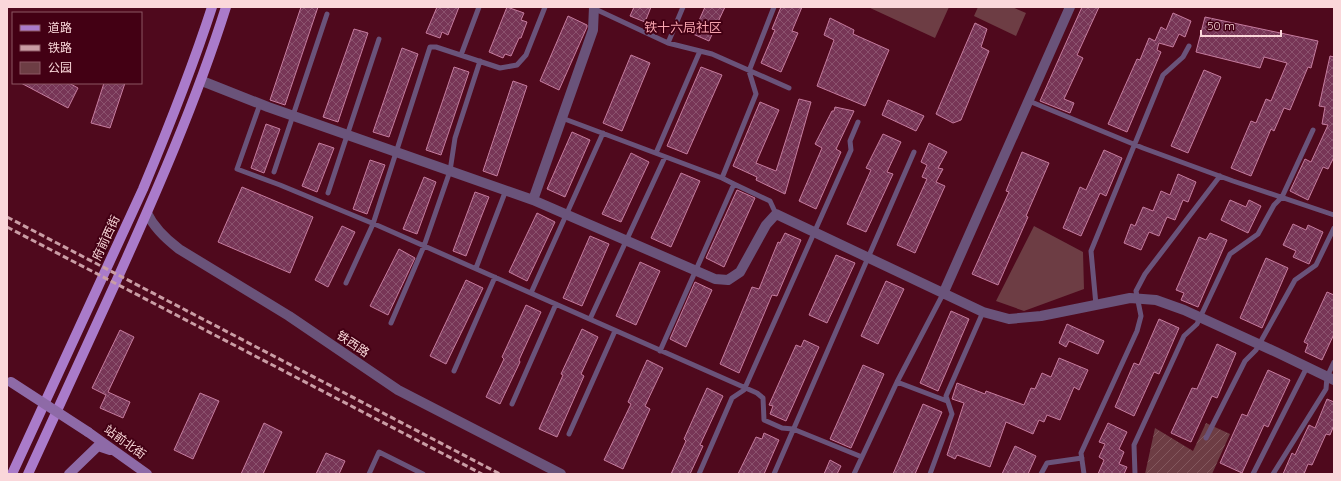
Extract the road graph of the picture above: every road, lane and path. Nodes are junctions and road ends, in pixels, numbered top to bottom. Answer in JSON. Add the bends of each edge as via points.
{"nodes":[{"id":1,"x":212,"y":7,"type":"edge"},
{"id":2,"x":226,"y":7,"type":"edge"},
{"id":3,"x":478,"y":7,"type":"edge"},
{"id":4,"x":545,"y":7,"type":"edge"},
{"id":5,"x":593,"y":7,"type":"edge"},
{"id":6,"x":683,"y":7,"type":"edge"},
{"id":7,"x":774,"y":7,"type":"edge"},
{"id":8,"x":1070,"y":7,"type":"edge"},
{"id":9,"x":327,"y":14,"type":"dead end"},
{"id":10,"x":379,"y":39,"type":"dead end"},
{"id":11,"x":668,"y":43,"type":"junction"},
{"id":12,"x":1189,"y":46,"type":"dead end"},
{"id":13,"x":700,"y":51,"type":"junction"},
{"id":14,"x":461,"y":55,"type":"junction"},
{"id":15,"x":480,"y":61,"type":"junction"},
{"id":16,"x":749,"y":71,"type":"junction"},
{"id":17,"x":202,"y":81,"type":"junction"},
{"id":18,"x":789,"y":88,"type":"dead end"},
{"id":19,"x":1029,"y":100,"type":"junction"},
{"id":20,"x":260,"y":104,"type":"junction"},
{"id":21,"x":293,"y":116,"type":"junction"},
{"id":22,"x":562,"y":118,"type":"junction"},
{"id":23,"x":858,"y":122,"type":"dead end"},
{"id":24,"x":1313,"y":130,"type":"dead end"},
{"id":25,"x":603,"y":133,"type":"junction"},
{"id":26,"x":348,"y":135,"type":"junction"},
{"id":27,"x":1134,"y":145,"type":"junction"},
{"id":28,"x":397,"y":152,"type":"junction"},
{"id":29,"x":914,"y":152,"type":"dead end"},
{"id":30,"x":656,"y":153,"type":"junction"},
{"id":31,"x":665,"y":157,"type":"junction"},
{"id":32,"x":450,"y":171,"type":"junction"},
{"id":33,"x":274,"y":172,"type":"dead end"},
{"id":34,"x":1220,"y":176,"type":"junction"},
{"id":35,"x":722,"y":178,"type":"junction"},
{"id":36,"x":734,"y":184,"type":"junction"},
{"id":37,"x":506,"y":190,"type":"junction"},
{"id":38,"x":328,"y":193,"type":"dead end"},
{"id":39,"x":1282,"y":197,"type":"junction"},
{"id":40,"x":533,"y":200,"type":"junction"},
{"id":41,"x":147,"y":213,"type":"junction"},
{"id":42,"x":567,"y":214,"type":"junction"},
{"id":43,"x":776,"y":214,"type":"junction"},
{"id":44,"x":1334,"y":215,"type":"edge"},
{"id":45,"x":373,"y":224,"type":"junction"},
{"id":46,"x":1334,"y":228,"type":"edge"},
{"id":47,"x":814,"y":232,"type":"junction"},
{"id":48,"x":626,"y":240,"type":"junction"},
{"id":49,"x":424,"y":246,"type":"junction"},
{"id":50,"x":868,"y":258,"type":"junction"},
{"id":51,"x":476,"y":268,"type":"junction"},
{"id":52,"x":696,"y":271,"type":"junction"},
{"id":53,"x":495,"y":277,"type":"junction"},
{"id":54,"x":346,"y":283,"type":"dead end"},
{"id":55,"x":532,"y":293,"type":"junction"},
{"id":56,"x":943,"y":294,"type":"junction"},
{"id":57,"x":1138,"y":299,"type":"junction"},
{"id":58,"x":556,"y":304,"type":"junction"},
{"id":59,"x":1096,"y":305,"type":"junction"},
{"id":60,"x":983,"y":312,"type":"junction"},
{"id":61,"x":1200,"y":317,"type":"junction"},
{"id":62,"x":590,"y":320,"type":"junction"},
{"id":63,"x":391,"y":323,"type":"dead end"},
{"id":64,"x":615,"y":331,"type":"junction"},
{"id":65,"x":1260,"y":344,"type":"junction"},
{"id":66,"x":660,"y":351,"type":"junction"},
{"id":67,"x":1334,"y":362,"type":"edge"},
{"id":68,"x":1307,"y":367,"type":"junction"},
{"id":69,"x":454,"y":371,"type":"dead end"},
{"id":70,"x":1330,"y":379,"type":"edge"},
{"id":71,"x":9,"y":380,"type":"edge"},
{"id":72,"x":897,"y":382,"type":"junction"},
{"id":73,"x":745,"y":388,"type":"junction"},
{"id":74,"x":947,"y":401,"type":"junction"},
{"id":75,"x":512,"y":404,"type":"dead end"},
{"id":76,"x":793,"y":429,"type":"junction"},
{"id":77,"x":569,"y":434,"type":"dead end"},
{"id":78,"x":1206,"y":438,"type":"dead end"},
{"id":79,"x":115,"y":451,"type":"junction"},
{"id":80,"x":862,"y":457,"type":"junction"},
{"id":81,"x":1082,"y":458,"type":"junction"},
{"id":82,"x":12,"y":474,"type":"edge"},
{"id":83,"x":28,"y":474,"type":"edge"},
{"id":84,"x":69,"y":474,"type":"edge"},
{"id":85,"x":146,"y":474,"type":"edge"},
{"id":86,"x":369,"y":474,"type":"edge"},
{"id":87,"x":424,"y":474,"type":"edge"},
{"id":88,"x":562,"y":474,"type":"edge"},
{"id":89,"x":699,"y":474,"type":"edge"},
{"id":90,"x":774,"y":474,"type":"edge"},
{"id":91,"x":854,"y":474,"type":"edge"},
{"id":92,"x":930,"y":474,"type":"edge"},
{"id":93,"x":1041,"y":474,"type":"edge"},
{"id":94,"x":1084,"y":474,"type":"edge"},
{"id":95,"x":1135,"y":474,"type":"edge"},
{"id":96,"x":1253,"y":474,"type":"edge"},
{"id":97,"x":1273,"y":474,"type":"edge"}],
"edges":[{"from":1,"to":82,"type":"main road","name":"府前西街","via":[[160,149]]},
{"from":2,"to":17,"type":"main road"},
{"from":3,"to":14,"type":"lane"},
{"from":4,"to":15,"type":"lane","via":[[526,55],[517,65],[500,68]]},
{"from":5,"to":11,"type":"lane"},
{"from":5,"to":22,"type":"street","via":[[593,30]]},
{"from":6,"to":11,"type":"lane"},
{"from":7,"to":16,"type":"lane"},
{"from":8,"to":19,"type":"street"},
{"from":9,"to":21,"type":"lane"},
{"from":10,"to":26,"type":"lane"},
{"from":11,"to":13,"type":"lane"},
{"from":12,"to":27,"type":"lane","via":[[1183,57],[1163,76]]},
{"from":13,"to":16,"type":"lane"},
{"from":13,"to":30,"type":"lane"},
{"from":14,"to":15,"type":"lane"},
{"from":14,"to":28,"type":"lane","via":[[430,47]]},
{"from":15,"to":32,"type":"lane","via":[[455,138]]},
{"from":16,"to":18,"type":"lane"},
{"from":16,"to":35,"type":"lane","via":[[756,94]]},
{"from":17,"to":20,"type":"street"},
{"from":17,"to":41,"type":"main road"},
{"from":19,"to":27,"type":"lane"},
{"from":19,"to":56,"type":"street"},
{"from":20,"to":21,"type":"street"},
{"from":20,"to":45,"type":"lane","via":[[237,169]]},
{"from":21,"to":26,"type":"street"},
{"from":21,"to":33,"type":"lane"},
{"from":22,"to":25,"type":"lane"},
{"from":22,"to":40,"type":"street"},
{"from":23,"to":47,"type":"lane","via":[[850,141],[851,150]]},
{"from":24,"to":39,"type":"lane"},
{"from":25,"to":30,"type":"lane"},
{"from":25,"to":42,"type":"lane"},
{"from":26,"to":28,"type":"street"},
{"from":26,"to":38,"type":"lane"},
{"from":27,"to":34,"type":"lane"},
{"from":27,"to":59,"type":"lane","via":[[1091,251]]},
{"from":28,"to":32,"type":"street"},
{"from":28,"to":45,"type":"lane"},
{"from":29,"to":50,"type":"lane"},
{"from":30,"to":31,"type":"lane"},
{"from":31,"to":35,"type":"lane"},
{"from":31,"to":48,"type":"lane"},
{"from":32,"to":37,"type":"street"},
{"from":32,"to":49,"type":"lane"},
{"from":34,"to":39,"type":"lane"},
{"from":34,"to":57,"type":"lane","via":[[1145,274],[1136,291]]},
{"from":35,"to":36,"type":"lane"},
{"from":36,"to":43,"type":"lane","via":[[770,201]]},
{"from":36,"to":52,"type":"lane"},
{"from":37,"to":40,"type":"street"},
{"from":37,"to":51,"type":"lane"},
{"from":39,"to":44,"type":"lane"},
{"from":39,"to":61,"type":"lane","via":[[1274,205],[1258,234],[1230,254]]},
{"from":40,"to":42,"type":"street"},
{"from":41,"to":83,"type":"main road"},
{"from":41,"to":88,"type":"street","name":"铁西路","via":[[157,229],[179,249],[289,316],[398,390]]},
{"from":42,"to":48,"type":"street"},
{"from":42,"to":55,"type":"lane"},
{"from":43,"to":47,"type":"street"},
{"from":43,"to":52,"type":"street","via":[[766,225],[740,272],[728,280],[715,279]]},
{"from":45,"to":49,"type":"lane"},
{"from":45,"to":54,"type":"lane"},
{"from":46,"to":65,"type":"lane","via":[[1316,265],[1295,280]]},
{"from":47,"to":50,"type":"street"},
{"from":47,"to":73,"type":"lane"},
{"from":48,"to":52,"type":"street"},
{"from":48,"to":62,"type":"lane"},
{"from":49,"to":51,"type":"lane"},
{"from":49,"to":63,"type":"lane"},
{"from":50,"to":56,"type":"street"},
{"from":50,"to":76,"type":"lane"},
{"from":51,"to":53,"type":"lane"},
{"from":52,"to":66,"type":"lane"},
{"from":53,"to":55,"type":"lane"},
{"from":53,"to":69,"type":"lane"},
{"from":55,"to":58,"type":"lane"},
{"from":56,"to":60,"type":"street"},
{"from":56,"to":72,"type":"lane"},
{"from":57,"to":59,"type":"street","via":[[1130,298]]},
{"from":57,"to":61,"type":"street","via":[[1156,300]]},
{"from":57,"to":81,"type":"lane","via":[[1141,316],[1137,331],[1081,453]]},
{"from":58,"to":62,"type":"lane"},
{"from":58,"to":75,"type":"lane"},
{"from":59,"to":60,"type":"street","via":[[1041,316],[1009,319]]},
{"from":60,"to":74,"type":"lane","via":[[946,396]]},
{"from":61,"to":65,"type":"street"},
{"from":61,"to":95,"type":"lane","via":[[1197,324],[1184,336],[1134,445]]},
{"from":62,"to":64,"type":"lane"},
{"from":64,"to":66,"type":"lane"},
{"from":64,"to":77,"type":"lane"},
{"from":65,"to":68,"type":"street"},
{"from":65,"to":78,"type":"lane","via":[[1245,361]]},
{"from":66,"to":73,"type":"lane"},
{"from":67,"to":70,"type":"lane"},
{"from":68,"to":70,"type":"street"},
{"from":68,"to":96,"type":"lane"},
{"from":70,"to":97,"type":"lane"},
{"from":71,"to":79,"type":"main road","name":"站前北街","bridge":true},
{"from":72,"to":74,"type":"lane"},
{"from":72,"to":80,"type":"lane"},
{"from":73,"to":76,"type":"lane","via":[[763,398],[764,420],[782,428]]},
{"from":73,"to":89,"type":"lane","via":[[732,398]]},
{"from":74,"to":92,"type":"lane","via":[[952,414]]},
{"from":76,"to":80,"type":"lane"},
{"from":76,"to":90,"type":"lane"},
{"from":79,"to":84,"type":"main road","via":[[98,446]]},
{"from":79,"to":85,"type":"main road","name":"站前北街"},
{"from":80,"to":91,"type":"lane"},
{"from":81,"to":93,"type":"lane","via":[[1047,463]]},
{"from":81,"to":94,"type":"lane"},
{"from":86,"to":87,"type":"lane","via":[[379,452]]}]}
